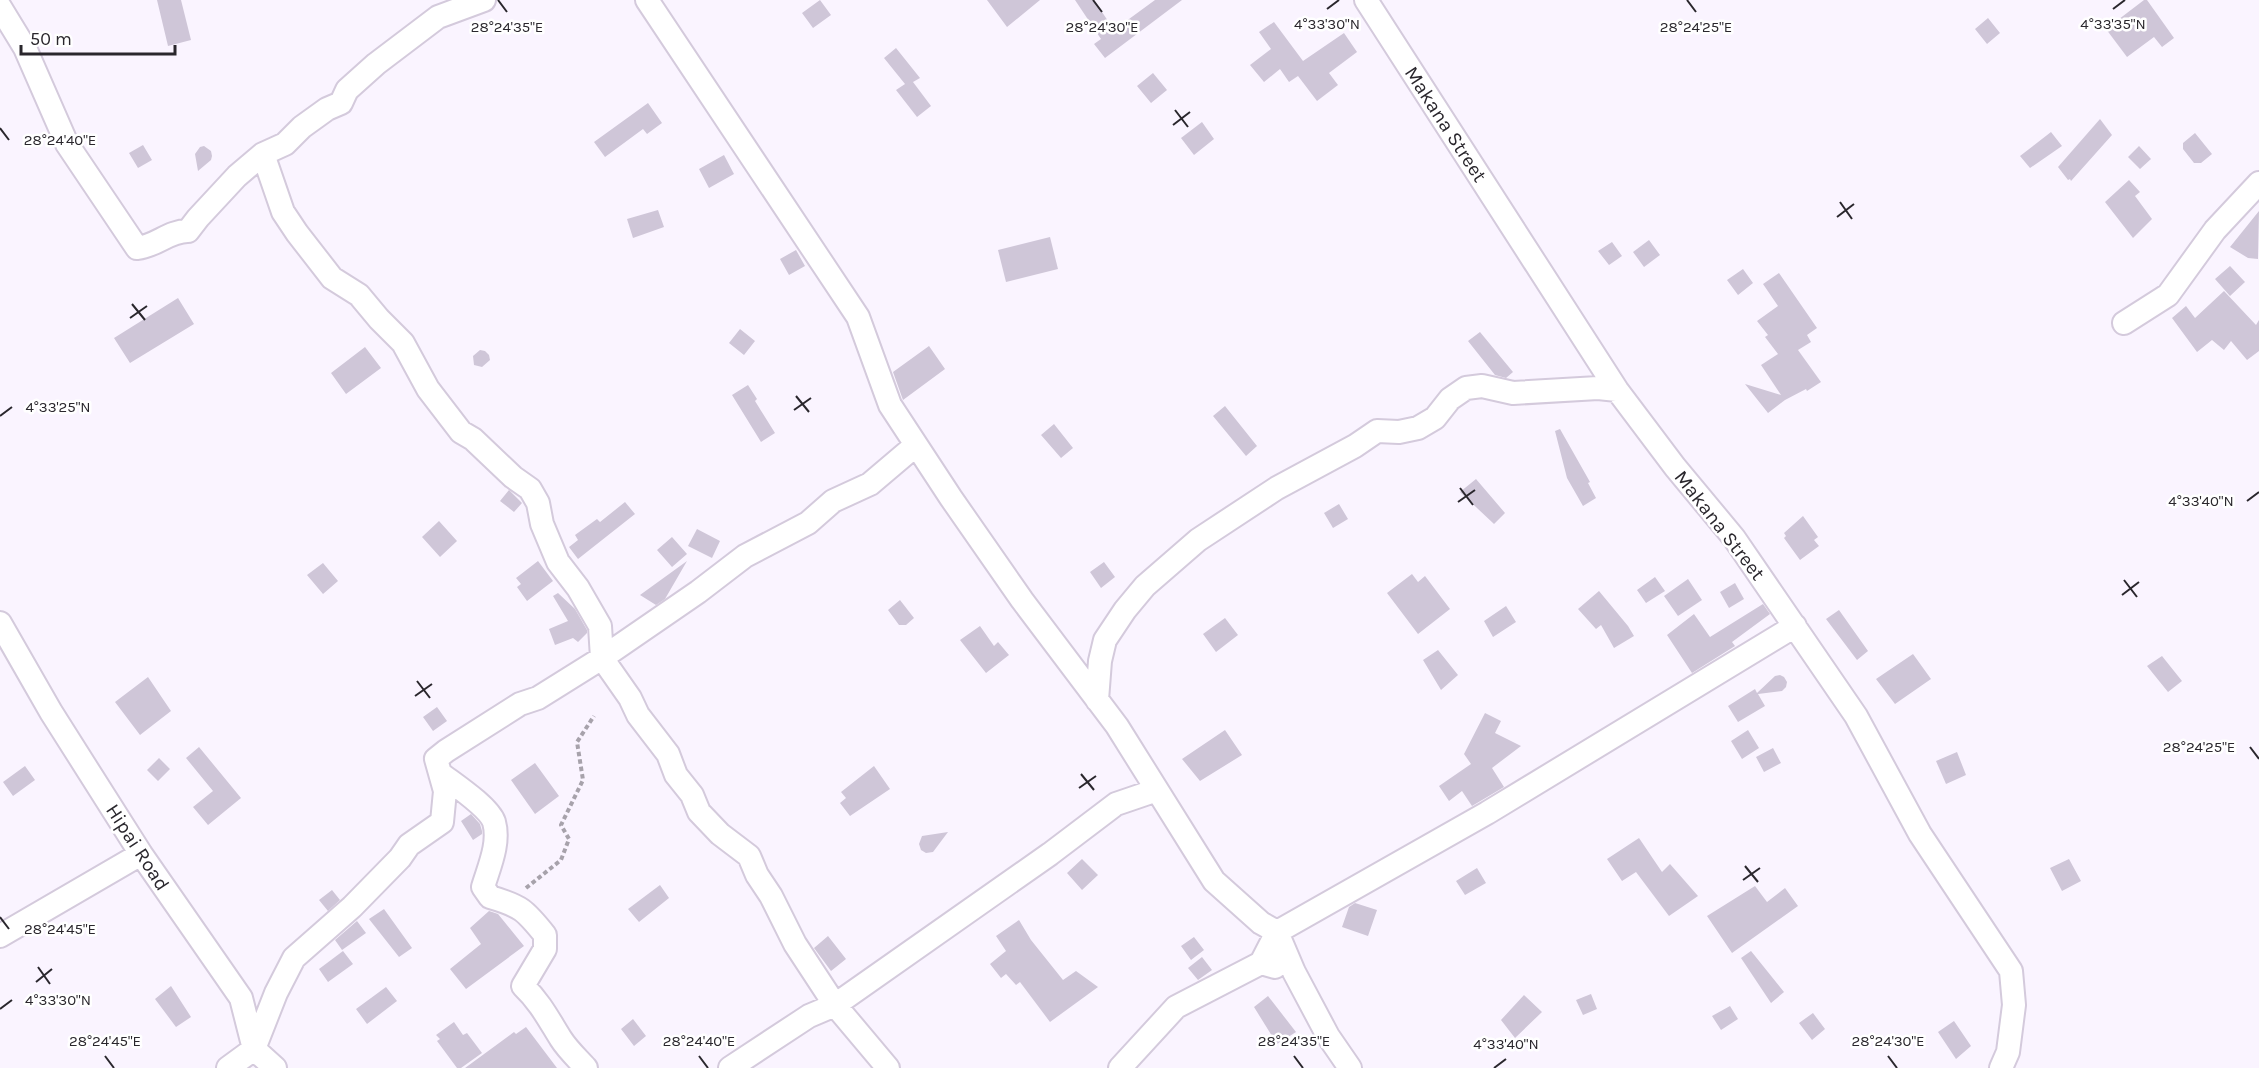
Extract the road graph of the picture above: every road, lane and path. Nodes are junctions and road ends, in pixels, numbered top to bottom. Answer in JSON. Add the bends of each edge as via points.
{"nodes":[{"id":1,"x":484,"y":0,"type":"edge"},
{"id":2,"x":647,"y":0,"type":"edge"},
{"id":3,"x":1366,"y":0,"type":"edge"},
{"id":4,"x":0,"y":7,"type":"edge"},
{"id":5,"x":263,"y":154,"type":"junction"},
{"id":6,"x":2259,"y":183,"type":"edge"},
{"id":7,"x":2124,"y":323,"type":"dead end"},
{"id":8,"x":1617,"y":390,"type":"junction"},
{"id":9,"x":916,"y":445,"type":"junction"},
{"id":10,"x":0,"y":622,"type":"edge"},
{"id":11,"x":1795,"y":626,"type":"junction"},
{"id":12,"x":602,"y":658,"type":"junction"},
{"id":13,"x":1096,"y":700,"type":"junction"},
{"id":14,"x":594,"y":716,"type":"dead end"},
{"id":15,"x":441,"y":774,"type":"junction"},
{"id":16,"x":1157,"y":790,"type":"junction"},
{"id":17,"x":141,"y":854,"type":"junction"},
{"id":18,"x":514,"y":904,"type":"junction"},
{"id":19,"x":1277,"y":932,"type":"junction"},
{"id":20,"x":0,"y":936,"type":"edge"},
{"id":21,"x":1261,"y":963,"type":"junction"},
{"id":22,"x":1294,"y":972,"type":"junction"},
{"id":23,"x":835,"y":1005,"type":"junction"},
{"id":24,"x":254,"y":1048,"type":"junction"},
{"id":25,"x":228,"y":1068,"type":"edge"},
{"id":26,"x":275,"y":1068,"type":"edge"},
{"id":27,"x":586,"y":1068,"type":"edge"},
{"id":28,"x":730,"y":1068,"type":"edge"},
{"id":29,"x":888,"y":1068,"type":"edge"},
{"id":30,"x":1120,"y":1068,"type":"edge"},
{"id":31,"x":1350,"y":1068,"type":"edge"},
{"id":32,"x":2001,"y":1068,"type":"edge"}],
"edges":[{"from":1,"to":5,"type":"street","via":[[438,17],[376,64],[347,90],[341,103],[327,109],[285,144]]},
{"from":2,"to":9,"type":"street","via":[[858,317],[890,405]]},
{"from":3,"to":8,"type":"street","name":"Makana Street"},
{"from":4,"to":5,"type":"street","via":[[25,48],[67,144],[137,248],[159,243],[176,231],[188,231],[229,184]]},
{"from":5,"to":12,"type":"street","via":[[283,212],[332,278],[359,295],[403,343],[428,389],[461,432],[530,489],[558,561],[600,626]]},
{"from":6,"to":7,"type":"street","via":[[2215,230],[2168,295]]},
{"from":8,"to":11,"type":"street","name":"Makana Street","via":[[1734,538]]},
{"from":8,"to":13,"type":"street","via":[[1513,393],[1482,386],[1466,388],[1450,399],[1435,418],[1418,428],[1377,431],[1277,488],[1198,540],[1145,586],[1105,640]]},
{"from":9,"to":12,"type":"street","via":[[870,484],[833,501],[808,522],[745,556]]},
{"from":9,"to":13,"type":"street"},
{"from":10,"to":17,"type":"street","name":"Hipai Road","via":[[51,712]]},
{"from":11,"to":19,"type":"street","via":[[1487,813]]},
{"from":11,"to":32,"type":"street","name":"Makana Street","via":[[1856,716],[1920,834],[2011,971],[2014,1005],[2008,1052]]},
{"from":12,"to":15,"type":"street","via":[[446,751],[436,759]]},
{"from":12,"to":23,"type":"street","via":[[668,754],[699,812],[749,856],[795,944]]},
{"from":13,"to":16,"type":"street"},
{"from":14,"to":18,"type":"path","via":[[577,742],[583,780],[561,825],[568,839],[561,860],[529,884]]},
{"from":15,"to":18,"type":"street","via":[[477,801],[494,821],[495,849],[483,887],[489,897]]},
{"from":15,"to":24,"type":"street","via":[[445,791],[442,822],[409,845],[352,907],[294,958]]},
{"from":16,"to":19,"type":"street","via":[[1214,881],[1261,923]]},
{"from":16,"to":23,"type":"street","via":[[1116,804]]},
{"from":17,"to":20,"type":"street"},
{"from":17,"to":24,"type":"street","name":"Hipai Road","via":[[241,998]]},
{"from":18,"to":27,"type":"street","via":[[545,935],[544,949],[524,986],[541,1004],[562,1042]]},
{"from":19,"to":21,"type":"street"},
{"from":19,"to":22,"type":"street"},
{"from":21,"to":22,"type":"street"},
{"from":21,"to":30,"type":"street","via":[[1176,1007]]},
{"from":22,"to":31,"type":"street"},
{"from":23,"to":28,"type":"street","via":[[809,1016]]},
{"from":23,"to":29,"type":"street"},
{"from":24,"to":25,"type":"street"},
{"from":24,"to":26,"type":"street"}]}
